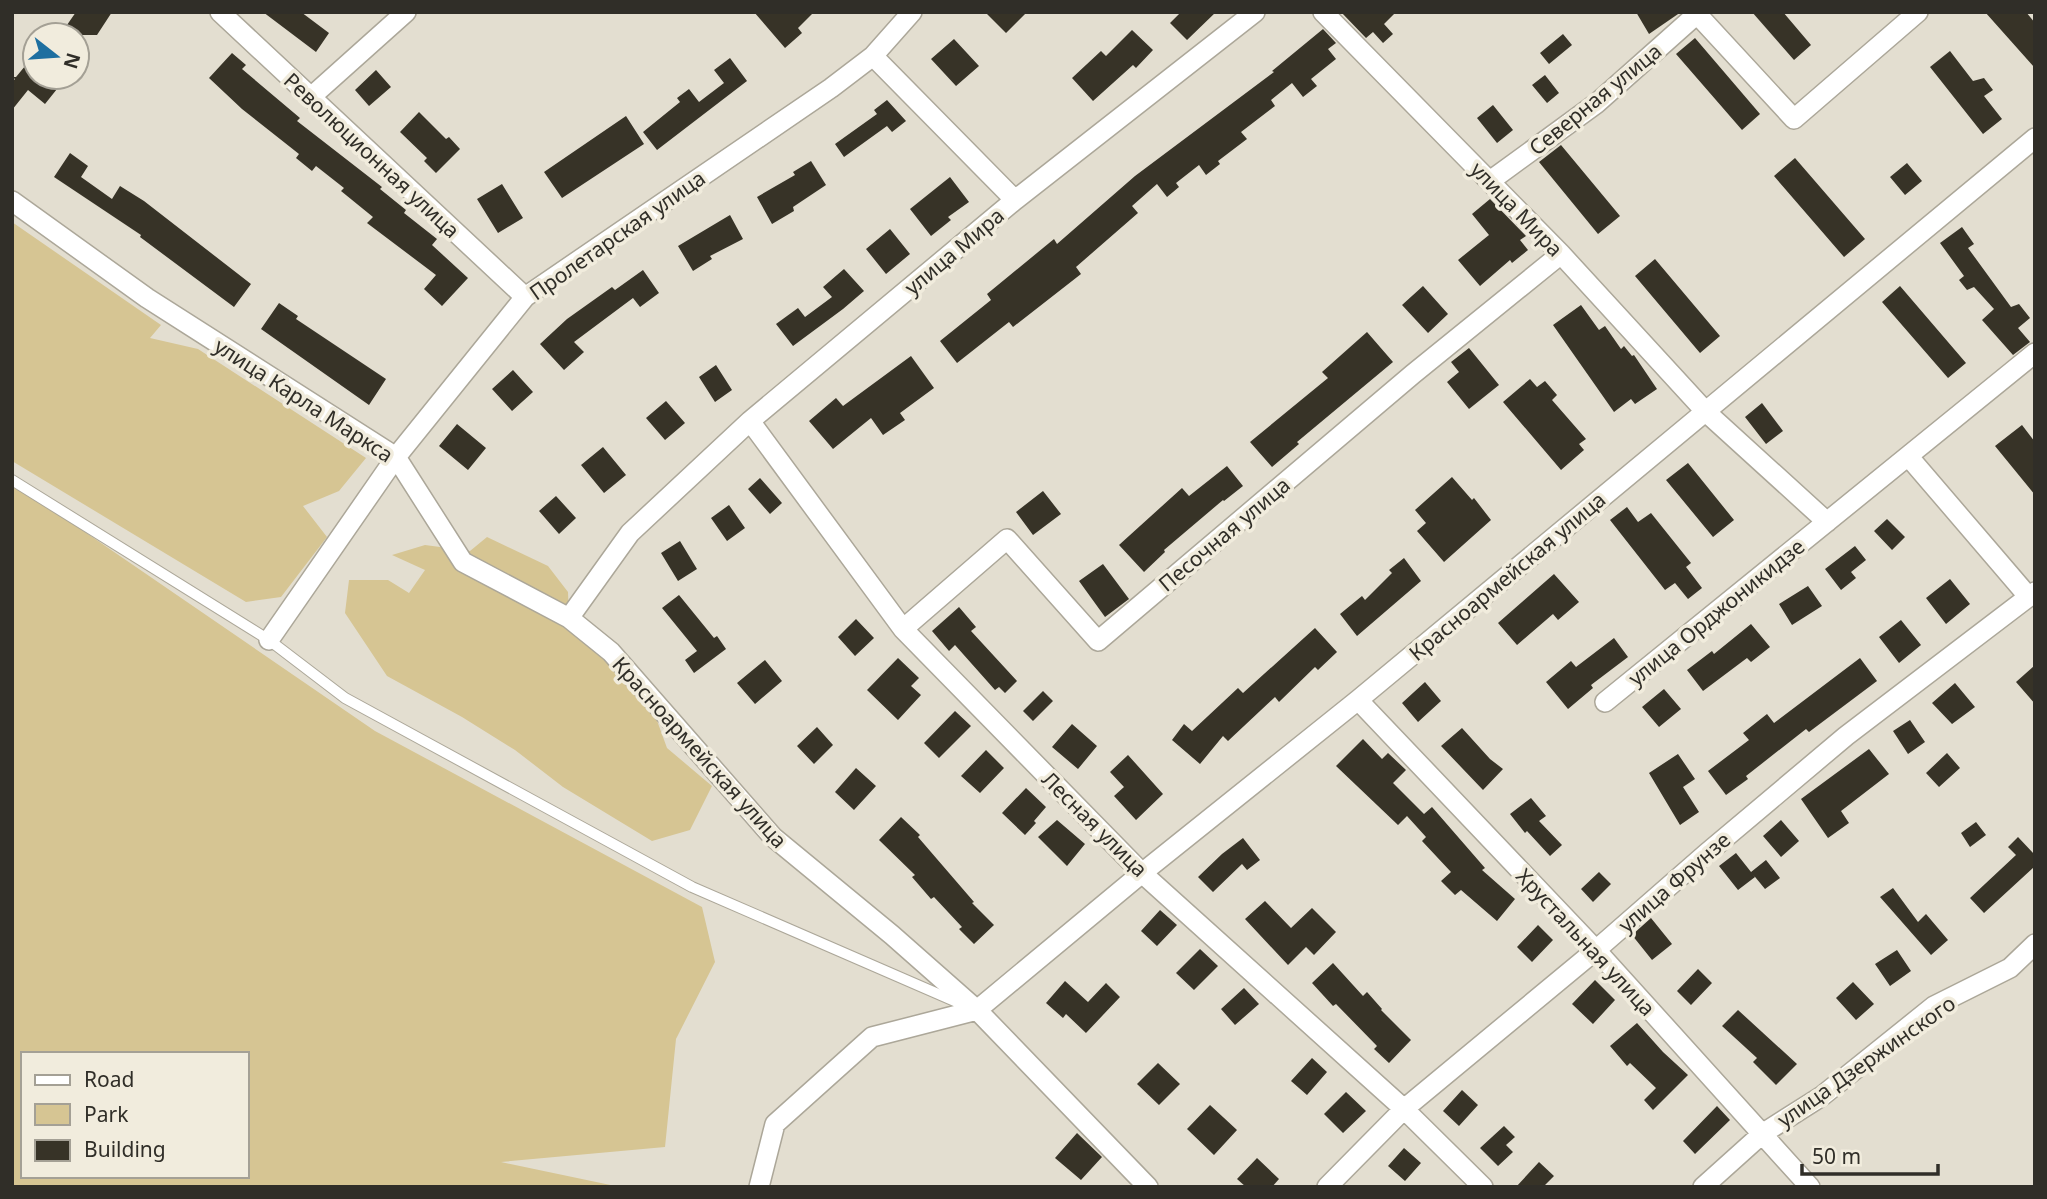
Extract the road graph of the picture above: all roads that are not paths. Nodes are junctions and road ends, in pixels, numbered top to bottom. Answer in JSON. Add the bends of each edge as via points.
{"nodes":[{"id":1,"x":220,"y":12,"type":"edge"},
{"id":2,"x":406,"y":12,"type":"edge"},
{"id":3,"x":912,"y":12,"type":"edge"},
{"id":4,"x":1255,"y":12,"type":"edge"},
{"id":5,"x":1323,"y":12,"type":"edge"},
{"id":6,"x":1919,"y":12,"type":"edge"},
{"id":7,"x":1699,"y":15,"type":"edge"},
{"id":8,"x":873,"y":56,"type":"junction"},
{"id":9,"x":311,"y":97,"type":"junction"},
{"id":10,"x":2035,"y":138,"type":"edge"},
{"id":11,"x":1490,"y":181,"type":"junction"},
{"id":12,"x":1015,"y":200,"type":"junction"},
{"id":13,"x":12,"y":201,"type":"edge"},
{"id":14,"x":1561,"y":254,"type":"junction"},
{"id":15,"x":525,"y":297,"type":"junction"},
{"id":16,"x":2035,"y":353,"type":"edge"},
{"id":17,"x":1706,"y":412,"type":"junction"},
{"id":18,"x":750,"y":421,"type":"junction"},
{"id":19,"x":1908,"y":456,"type":"junction"},
{"id":20,"x":396,"y":457,"type":"junction"},
{"id":21,"x":12,"y":480,"type":"edge"},
{"id":22,"x":1827,"y":522,"type":"junction"},
{"id":23,"x":2031,"y":594,"type":"edge"},
{"id":24,"x":569,"y":618,"type":"junction"},
{"id":25,"x":903,"y":629,"type":"junction"},
{"id":26,"x":269,"y":640,"type":"junction"},
{"id":27,"x":1358,"y":700,"type":"junction"},
{"id":28,"x":1605,"y":702,"type":"dead end"},
{"id":29,"x":1142,"y":873,"type":"junction"},
{"id":30,"x":2035,"y":944,"type":"edge"},
{"id":31,"x":1596,"y":950,"type":"junction"},
{"id":32,"x":977,"y":1010,"type":"junction"},
{"id":33,"x":1404,"y":1109,"type":"junction"},
{"id":34,"x":1762,"y":1134,"type":"junction"},
{"id":35,"x":758,"y":1187,"type":"edge"},
{"id":36,"x":1148,"y":1187,"type":"edge"},
{"id":37,"x":1327,"y":1187,"type":"edge"},
{"id":38,"x":1483,"y":1187,"type":"edge"},
{"id":39,"x":1703,"y":1187,"type":"edge"},
{"id":40,"x":1810,"y":1187,"type":"edge"}],
"edges":[{"from":1,"to":9,"type":"street","name":"Революционная улица"},
{"from":2,"to":9,"type":"street"},
{"from":3,"to":8,"type":"street","name":"Пролетарская улица"},
{"from":4,"to":12,"type":"street","name":"улица Мира"},
{"from":5,"to":11,"type":"street","name":"улица Мира"},
{"from":6,"to":7,"type":"street","via":[[1794,119]]},
{"from":7,"to":11,"type":"street","name":"Северная улица","via":[[1597,103]]},
{"from":8,"to":12,"type":"street"},
{"from":8,"to":15,"type":"street","name":"Пролетарская улица"},
{"from":9,"to":15,"type":"street","name":"Революционная улица"},
{"from":10,"to":17,"type":"street","name":"Красноармейская улица"},
{"from":11,"to":14,"type":"street","name":"улица Мира"},
{"from":12,"to":18,"type":"street","name":"улица Мира"},
{"from":13,"to":20,"type":"street","name":"улица Карла Маркса","via":[[147,299]]},
{"from":14,"to":17,"type":"street","name":"улица Мира"},
{"from":14,"to":25,"type":"street","name":"Песочная улица","via":[[1098,641],[1007,539]]},
{"from":15,"to":20,"type":"street","name":"Пролетарская улица"},
{"from":16,"to":19,"type":"street","name":"улица Орджоникидзе"},
{"from":17,"to":22,"type":"street","name":"улица Орджоникидзе"},
{"from":17,"to":27,"type":"street","name":"Красноармейская улица"},
{"from":18,"to":24,"type":"street","name":"улица Мира","via":[[630,533]]},
{"from":18,"to":25,"type":"street","name":"Лесная улица"},
{"from":19,"to":22,"type":"street","name":"улица Орджоникидзе"},
{"from":19,"to":23,"type":"street"},
{"from":20,"to":24,"type":"street","name":"улица Карла Маркса","via":[[463,562]]},
{"from":20,"to":26,"type":"street","name":"Пролетарская улица"},
{"from":21,"to":26,"type":"lane"},
{"from":22,"to":28,"type":"street","name":"улица Орджоникидзе"},
{"from":23,"to":31,"type":"street","name":"улица Фрунзе","via":[[1846,736]]},
{"from":24,"to":32,"type":"street","name":"Красноармейская улица","via":[[611,652],[773,836]]},
{"from":25,"to":29,"type":"street","name":"Лесная улица"},
{"from":26,"to":32,"type":"lane","via":[[345,698],[692,887]]},
{"from":27,"to":29,"type":"street","name":"Красноармейская улица"},
{"from":27,"to":31,"type":"street","name":"Хрустальная улица"},
{"from":29,"to":32,"type":"street","name":"Красноармейская улица"},
{"from":29,"to":33,"type":"street","name":"Лесная улица"},
{"from":30,"to":34,"type":"street","name":"улица Дзержинского","via":[[2010,968],[1934,1006],[1822,1096]]},
{"from":31,"to":33,"type":"street","name":"улица Фрунзе"},
{"from":31,"to":34,"type":"street","name":"Хрустальная улица"},
{"from":32,"to":35,"type":"street","via":[[872,1037],[775,1124]]},
{"from":32,"to":36,"type":"street","name":"Красноармейская улица"},
{"from":33,"to":37,"type":"street","name":"улица Фрунзе"},
{"from":33,"to":38,"type":"street","name":"Лесная улица"},
{"from":34,"to":39,"type":"street","name":"улица Дзержинского"},
{"from":34,"to":40,"type":"street","name":"Хрустальная улица"}]}
